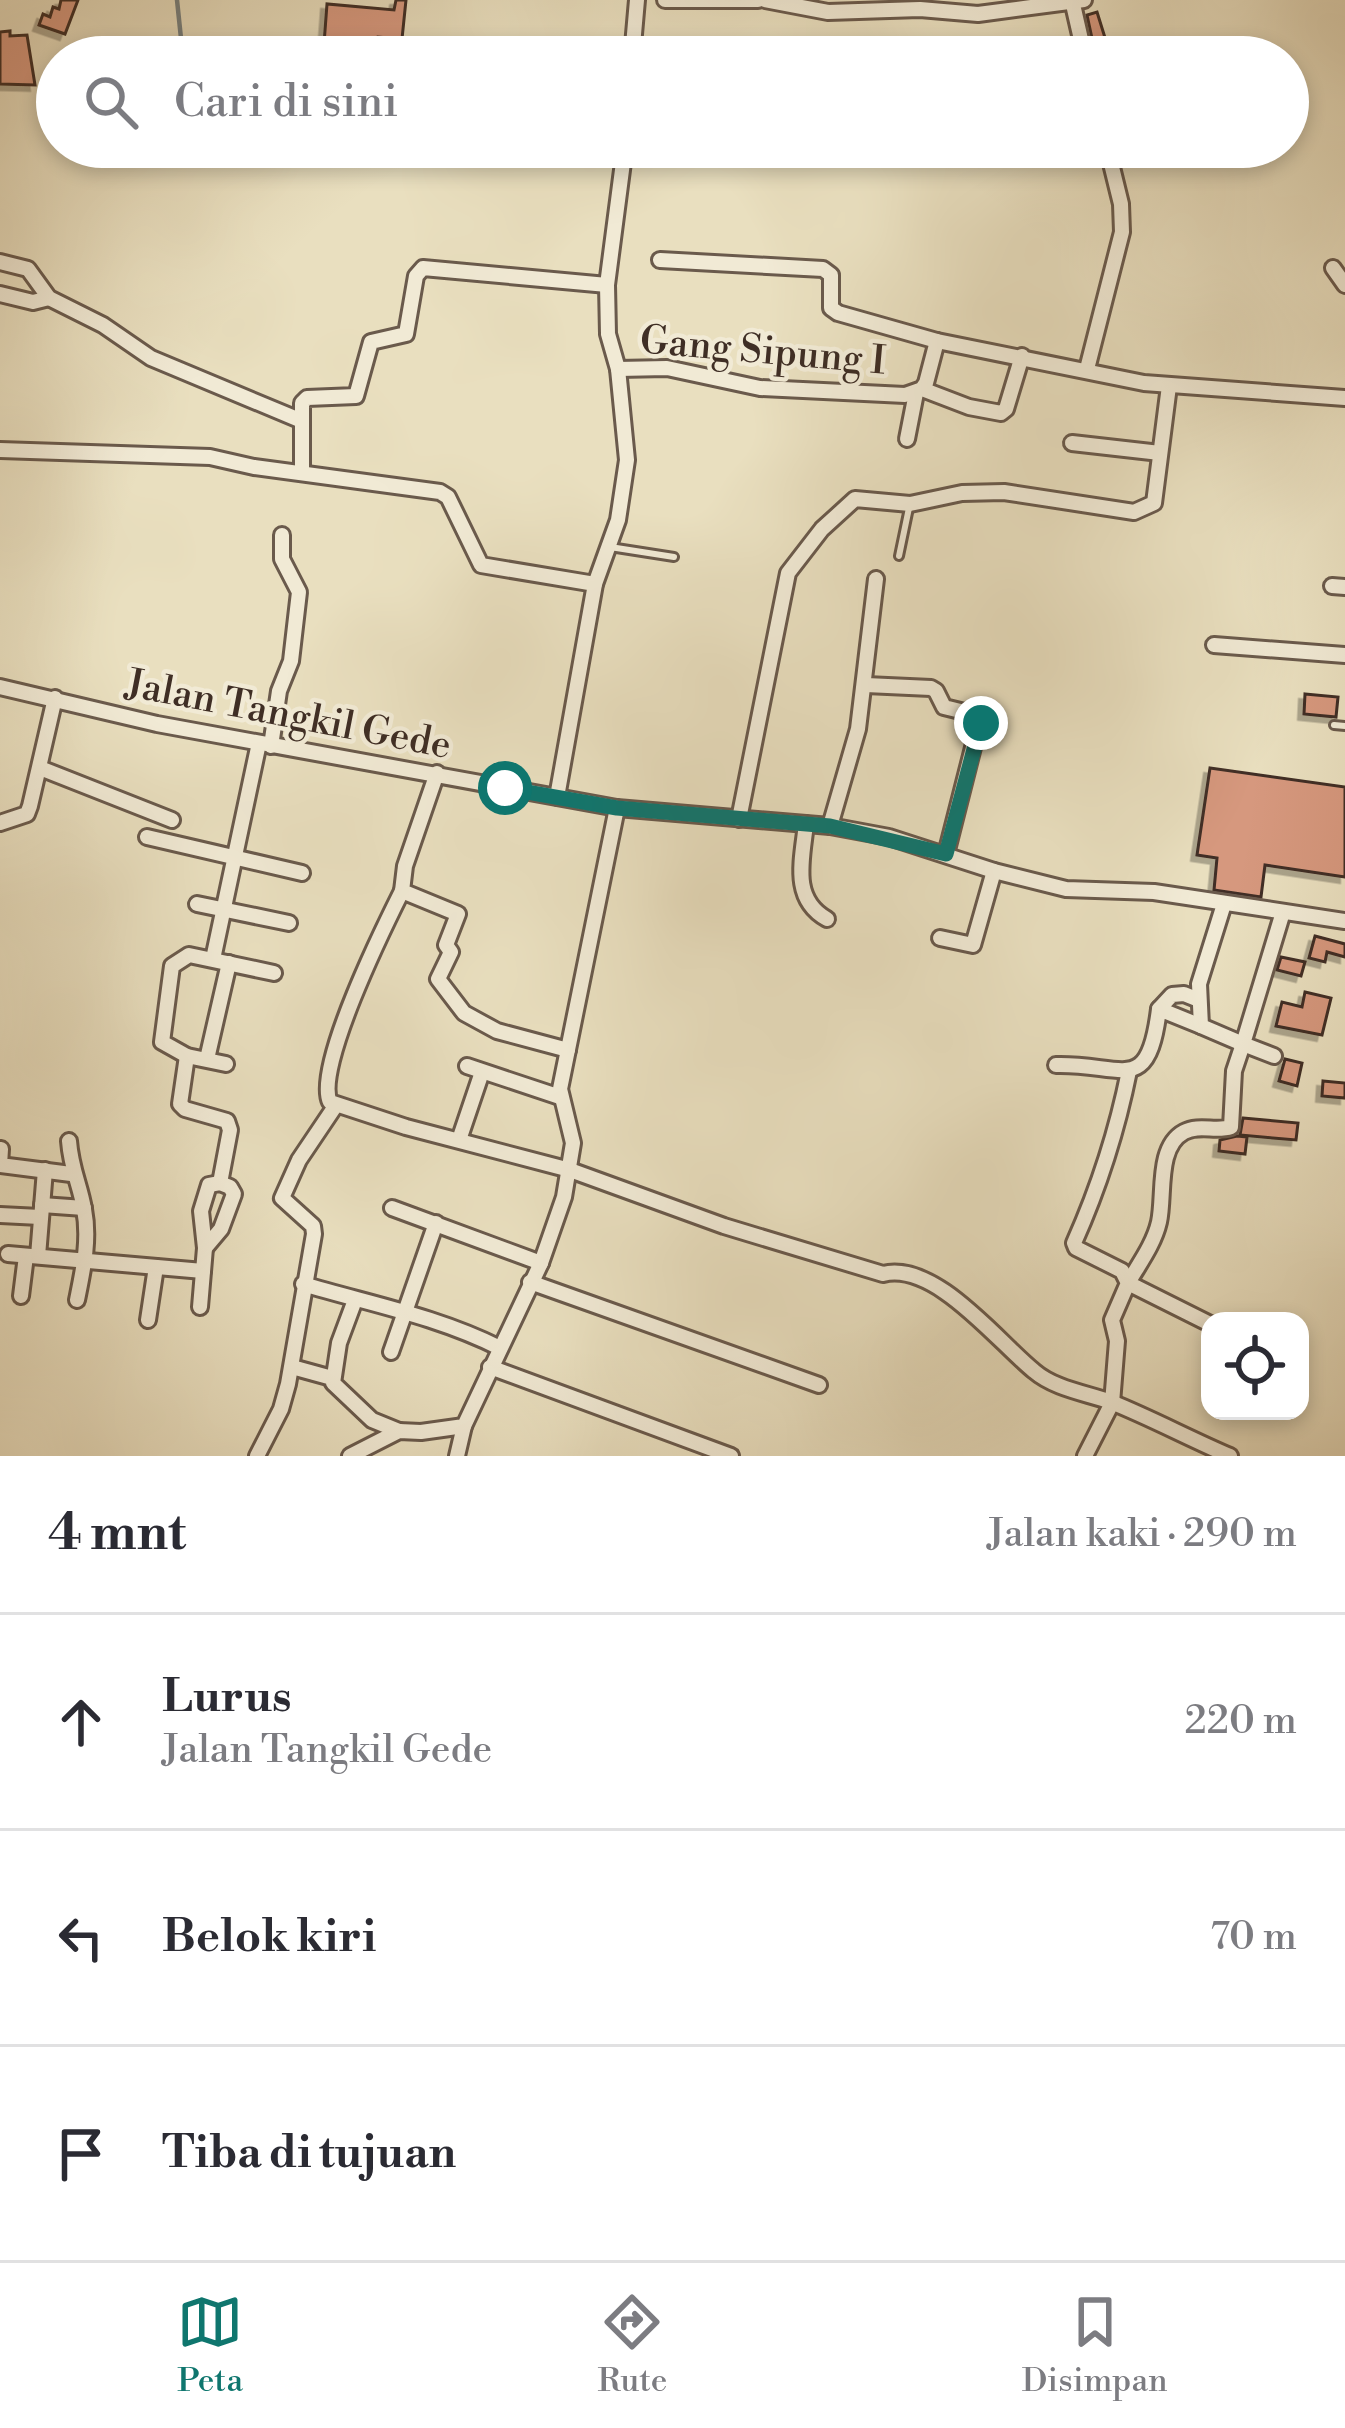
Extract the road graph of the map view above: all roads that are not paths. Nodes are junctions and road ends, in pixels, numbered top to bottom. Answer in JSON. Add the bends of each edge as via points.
{"nodes":[{"id":1,"x":638,"y":0,"type":"edge"},
{"id":2,"x":665,"y":0,"type":"edge"},
{"id":3,"x":761,"y":0,"type":"edge"},
{"id":4,"x":1076,"y":1,"type":"edge"},
{"id":5,"x":634,"y":36,"type":"edge"},
{"id":6,"x":1082,"y":36,"type":"edge"},
{"id":7,"x":622,"y":168,"type":"edge"},
{"id":8,"x":1112,"y":168,"type":"edge"},
{"id":9,"x":660,"y":260,"type":"dead end"},
{"id":10,"x":0,"y":262,"type":"edge"},
{"id":11,"x":1333,"y":268,"type":"dead end"},
{"id":12,"x":607,"y":285,"type":"junction"},
{"id":13,"x":1345,"y":285,"type":"edge"},
{"id":14,"x":0,"y":294,"type":"edge"},
{"id":15,"x":49,"y":298,"type":"junction"},
{"id":16,"x":937,"y":340,"type":"junction"},
{"id":17,"x":1022,"y":356,"type":"junction"},
{"id":18,"x":618,"y":369,"type":"junction"},
{"id":19,"x":1088,"y":369,"type":"junction"},
{"id":20,"x":1168,"y":386,"type":"junction"},
{"id":21,"x":919,"y":391,"type":"junction"},
{"id":22,"x":1345,"y":398,"type":"edge"},
{"id":23,"x":302,"y":421,"type":"junction"},
{"id":24,"x":907,"y":439,"type":"dead end"},
{"id":25,"x":1072,"y":443,"type":"dead end"},
{"id":26,"x":0,"y":450,"type":"edge"},
{"id":27,"x":1160,"y":454,"type":"junction"},
{"id":28,"x":302,"y":471,"type":"junction"},
{"id":29,"x":910,"y":504,"type":"junction"},
{"id":30,"x":281,"y":536,"type":"dead end"},
{"id":31,"x":610,"y":547,"type":"junction"},
{"id":32,"x":899,"y":556,"type":"dead end"},
{"id":33,"x":674,"y":557,"type":"dead end"},
{"id":34,"x":877,"y":579,"type":"dead end"},
{"id":35,"x":595,"y":584,"type":"junction"},
{"id":36,"x":1214,"y":645,"type":"dead end"},
{"id":37,"x":1345,"y":655,"type":"edge"},
{"id":38,"x":866,"y":685,"type":"junction"},
{"id":39,"x":0,"y":687,"type":"edge"},
{"id":40,"x":55,"y":698,"type":"junction"},
{"id":41,"x":1334,"y":725,"type":"dead end"},
{"id":42,"x":1345,"y":727,"type":"edge"},
{"id":43,"x":265,"y":744,"type":"junction"},
{"id":44,"x":40,"y":768,"type":"junction"},
{"id":45,"x":437,"y":773,"type":"junction"},
{"id":46,"x":557,"y":797,"type":"junction"},
{"id":47,"x":617,"y":808,"type":"junction"},
{"id":48,"x":739,"y":819,"type":"junction"},
{"id":49,"x":172,"y":820,"type":"dead end"},
{"id":50,"x":0,"y":823,"type":"edge"},
{"id":51,"x":806,"y":824,"type":"junction"},
{"id":52,"x":830,"y":826,"type":"junction"},
{"id":53,"x":147,"y":837,"type":"dead end"},
{"id":54,"x":946,"y":854,"type":"junction"},
{"id":55,"x":235,"y":860,"type":"junction"},
{"id":56,"x":994,"y":871,"type":"junction"},
{"id":57,"x":302,"y":873,"type":"dead end"},
{"id":58,"x":402,"y":891,"type":"junction"},
{"id":59,"x":197,"y":904,"type":"dead end"},
{"id":60,"x":1225,"y":904,"type":"junction"},
{"id":61,"x":223,"y":910,"type":"junction"},
{"id":62,"x":1282,"y":912,"type":"junction"},
{"id":63,"x":827,"y":920,"type":"dead end"},
{"id":64,"x":1345,"y":921,"type":"edge"},
{"id":65,"x":289,"y":923,"type":"dead end"},
{"id":66,"x":940,"y":938,"type":"dead end"},
{"id":67,"x":221,"y":961,"type":"junction"},
{"id":68,"x":274,"y":973,"type":"dead end"},
{"id":69,"x":1199,"y":1000,"type":"junction"},
{"id":70,"x":1159,"y":1009,"type":"junction"},
{"id":71,"x":1201,"y":1027,"type":"junction"},
{"id":72,"x":1243,"y":1044,"type":"junction"},
{"id":73,"x":568,"y":1050,"type":"junction"},
{"id":74,"x":187,"y":1056,"type":"junction"},
{"id":75,"x":1274,"y":1056,"type":"dead end"},
{"id":76,"x":206,"y":1059,"type":"junction"},
{"id":77,"x":226,"y":1064,"type":"dead end"},
{"id":78,"x":1056,"y":1065,"type":"dead end"},
{"id":79,"x":1129,"y":1071,"type":"junction"},
{"id":80,"x":560,"y":1097,"type":"junction"},
{"id":81,"x":336,"y":1105,"type":"junction"},
{"id":82,"x":459,"y":1140,"type":"junction"},
{"id":83,"x":68,"y":1141,"type":"dead end"},
{"id":84,"x":2,"y":1149,"type":"edge"},
{"id":85,"x":45,"y":1170,"type":"junction"},
{"id":86,"x":570,"y":1170,"type":"junction"},
{"id":87,"x":71,"y":1174,"type":"junction"},
{"id":88,"x":220,"y":1183,"type":"junction"},
{"id":89,"x":84,"y":1208,"type":"junction"},
{"id":90,"x":392,"y":1208,"type":"dead end"},
{"id":91,"x":41,"y":1211,"type":"junction"},
{"id":92,"x":0,"y":1215,"type":"edge"},
{"id":93,"x":436,"y":1223,"type":"junction"},
{"id":94,"x":205,"y":1248,"type":"junction"},
{"id":95,"x":8,"y":1254,"type":"dead end"},
{"id":96,"x":32,"y":1256,"type":"junction"},
{"id":97,"x":85,"y":1260,"type":"junction"},
{"id":98,"x":541,"y":1263,"type":"junction"},
{"id":99,"x":156,"y":1267,"type":"junction"},
{"id":100,"x":203,"y":1271,"type":"junction"},
{"id":101,"x":530,"y":1282,"type":"junction"},
{"id":102,"x":1128,"y":1283,"type":"junction"},
{"id":103,"x":303,"y":1284,"type":"junction"},
{"id":104,"x":21,"y":1296,"type":"dead end"},
{"id":105,"x":77,"y":1300,"type":"dead end"},
{"id":106,"x":355,"y":1300,"type":"junction"},
{"id":107,"x":200,"y":1307,"type":"dead end"},
{"id":108,"x":403,"y":1309,"type":"junction"},
{"id":109,"x":148,"y":1320,"type":"dead end"},
{"id":110,"x":1201,"y":1320,"type":"edge"},
{"id":111,"x":500,"y":1348,"type":"junction"},
{"id":112,"x":391,"y":1352,"type":"dead end"},
{"id":113,"x":292,"y":1367,"type":"junction"},
{"id":114,"x":490,"y":1367,"type":"junction"},
{"id":115,"x":332,"y":1378,"type":"junction"},
{"id":116,"x":820,"y":1385,"type":"dead end"},
{"id":117,"x":1112,"y":1403,"type":"junction"},
{"id":118,"x":464,"y":1426,"type":"junction"},
{"id":119,"x":398,"y":1431,"type":"junction"},
{"id":120,"x":257,"y":1456,"type":"edge"},
{"id":121,"x":350,"y":1456,"type":"edge"},
{"id":122,"x":457,"y":1456,"type":"edge"},
{"id":123,"x":731,"y":1456,"type":"edge"},
{"id":124,"x":1085,"y":1456,"type":"edge"},
{"id":125,"x":1230,"y":1456,"type":"edge"}],
"edges":[{"from":1,"to":5,"type":"street"},
{"from":2,"to":3,"type":"street"},
{"from":3,"to":4,"type":"street","via":[[828,12],[978,14]]},
{"from":4,"to":6,"type":"street"},
{"from":7,"to":12,"type":"street"},
{"from":8,"to":19,"type":"street","via":[[1122,232]]},
{"from":9,"to":16,"type":"street","via":[[823,269],[831,275],[831,308]]},
{"from":10,"to":15,"type":"street","via":[[28,269]]},
{"from":11,"to":13,"type":"street"},
{"from":12,"to":18,"type":"street"},
{"from":12,"to":23,"type":"street","via":[[423,268],[406,334],[371,342],[356,396],[307,398]]},
{"from":14,"to":15,"type":"street"},
{"from":15,"to":23,"type":"street","via":[[184,375]]},
{"from":16,"to":17,"type":"street"},
{"from":16,"to":21,"type":"street","name":"Gang Sipung I"},
{"from":17,"to":19,"type":"street"},
{"from":17,"to":21,"type":"street","via":[[1000,412]]},
{"from":18,"to":21,"type":"street","name":"Gang Sipung I","via":[[667,368],[760,388]]},
{"from":18,"to":31,"type":"street","via":[[627,460]]},
{"from":19,"to":20,"type":"street"},
{"from":20,"to":22,"type":"street"},
{"from":20,"to":27,"type":"street"},
{"from":21,"to":24,"type":"street"},
{"from":23,"to":28,"type":"street"},
{"from":25,"to":27,"type":"street"},
{"from":26,"to":28,"type":"street","via":[[200,456]]},
{"from":27,"to":29,"type":"street","via":[[1154,503],[1134,512],[1004,492]]},
{"from":28,"to":35,"type":"street","via":[[440,492],[481,566]]},
{"from":29,"to":32,"type":"lane"},
{"from":29,"to":48,"type":"street","via":[[855,499],[790,569]]},
{"from":30,"to":43,"type":"street","via":[[281,559],[299,592],[291,661]]},
{"from":31,"to":33,"type":"lane"},
{"from":31,"to":35,"type":"street"},
{"from":34,"to":38,"type":"street"},
{"from":35,"to":46,"type":"street"},
{"from":36,"to":37,"type":"street"},
{"from":38,"to":52,"type":"street"},
{"from":38,"to":54,"type":"street","via":[[931,688],[944,707],[981,716]]},
{"from":39,"to":40,"type":"street","name":"Jalan Tangkil Gede"},
{"from":40,"to":43,"type":"street","name":"Jalan Tangkil Gede"},
{"from":40,"to":44,"type":"street"},
{"from":41,"to":42,"type":"lane"},
{"from":43,"to":45,"type":"street","name":"Jalan Tangkil Gede"},
{"from":43,"to":55,"type":"street"},
{"from":44,"to":49,"type":"street"},
{"from":44,"to":50,"type":"street","via":[[27,814]]},
{"from":45,"to":46,"type":"street","name":"Jalan Tangkil Gede"},
{"from":45,"to":58,"type":"street"},
{"from":46,"to":47,"type":"street","name":"Jalan Tangkil Gede"},
{"from":47,"to":48,"type":"street","name":"Jalan Tangkil Gede"},
{"from":47,"to":73,"type":"street"},
{"from":48,"to":51,"type":"street","name":"Jalan Tangkil Gede"},
{"from":51,"to":52,"type":"street","name":"Jalan Tangkil Gede"},
{"from":51,"to":63,"type":"street","via":[[802,884],[812,910]]},
{"from":52,"to":54,"type":"street","name":"Jalan Tangkil Gede"},
{"from":53,"to":55,"type":"street"},
{"from":54,"to":56,"type":"street","name":"Jalan Tangkil Gede"},
{"from":55,"to":57,"type":"street"},
{"from":55,"to":61,"type":"street"},
{"from":56,"to":60,"type":"street","name":"Jalan Tangkil Gede","via":[[1066,889]]},
{"from":56,"to":66,"type":"street","via":[[973,945]]},
{"from":58,"to":73,"type":"street","via":[[458,914],[438,978],[464,1013]]},
{"from":58,"to":81,"type":"street","via":[[364,965],[326,1080]]},
{"from":59,"to":61,"type":"street"},
{"from":60,"to":62,"type":"street","name":"Jalan Tangkil Gede"},
{"from":60,"to":69,"type":"street"},
{"from":61,"to":65,"type":"street"},
{"from":61,"to":67,"type":"street"},
{"from":62,"to":64,"type":"street","name":"Jalan Tangkil Gede"},
{"from":62,"to":72,"type":"street"},
{"from":67,"to":68,"type":"street"},
{"from":67,"to":74,"type":"street","via":[[189,955],[172,966],[161,1036]]},
{"from":67,"to":76,"type":"street"},
{"from":69,"to":70,"type":"street","via":[[1172,994]]},
{"from":69,"to":71,"type":"street"},
{"from":70,"to":71,"type":"street"},
{"from":70,"to":79,"type":"street","via":[[1145,1064]]},
{"from":71,"to":72,"type":"street"},
{"from":72,"to":75,"type":"street"},
{"from":72,"to":102,"type":"street","via":[[1231,1126],[1190,1128],[1175,1138],[1159,1222]]},
{"from":73,"to":80,"type":"street"},
{"from":74,"to":76,"type":"street"},
{"from":74,"to":88,"type":"street","via":[[180,1104],[227,1121],[230,1130]]},
{"from":76,"to":77,"type":"street"},
{"from":78,"to":79,"type":"street"},
{"from":79,"to":102,"type":"street","via":[[1119,1122],[1074,1243],[1122,1271]]},
{"from":80,"to":82,"type":"street","via":[[474,1069]]},
{"from":80,"to":86,"type":"street"},
{"from":81,"to":82,"type":"street"},
{"from":81,"to":103,"type":"street","via":[[282,1198],[313,1226]]},
{"from":82,"to":86,"type":"street"},
{"from":83,"to":87,"type":"street"},
{"from":84,"to":85,"type":"street","via":[[0,1165]]},
{"from":85,"to":87,"type":"street"},
{"from":85,"to":91,"type":"street"},
{"from":86,"to":98,"type":"street"},
{"from":86,"to":117,"type":"street","via":[[724,1226],[883,1274],[922,1278],[1040,1376]]},
{"from":87,"to":89,"type":"street"},
{"from":88,"to":94,"type":"street","via":[[203,1194]]},
{"from":88,"to":94,"type":"street","via":[[234,1194]]},
{"from":89,"to":91,"type":"street"},
{"from":89,"to":97,"type":"street"},
{"from":90,"to":93,"type":"street"},
{"from":91,"to":92,"type":"street"},
{"from":91,"to":96,"type":"street"},
{"from":93,"to":98,"type":"street"},
{"from":93,"to":108,"type":"street"},
{"from":94,"to":100,"type":"street"},
{"from":95,"to":96,"type":"street"},
{"from":96,"to":97,"type":"street"},
{"from":96,"to":104,"type":"street"},
{"from":97,"to":99,"type":"street"},
{"from":97,"to":105,"type":"street"},
{"from":98,"to":101,"type":"street"},
{"from":99,"to":100,"type":"street"},
{"from":99,"to":109,"type":"street"},
{"from":100,"to":107,"type":"street"},
{"from":101,"to":111,"type":"street"},
{"from":101,"to":116,"type":"street"},
{"from":102,"to":110,"type":"street"},
{"from":102,"to":117,"type":"street","via":[[1112,1320]]},
{"from":103,"to":106,"type":"street"},
{"from":103,"to":113,"type":"street"},
{"from":106,"to":108,"type":"street"},
{"from":106,"to":115,"type":"street"},
{"from":108,"to":111,"type":"street"},
{"from":108,"to":112,"type":"street"},
{"from":111,"to":114,"type":"street"},
{"from":113,"to":115,"type":"street"},
{"from":113,"to":120,"type":"street"},
{"from":114,"to":118,"type":"street"},
{"from":114,"to":123,"type":"street"},
{"from":115,"to":119,"type":"street","via":[[360,1411]]},
{"from":117,"to":124,"type":"street"},
{"from":117,"to":125,"type":"street"},
{"from":118,"to":119,"type":"street"},
{"from":118,"to":122,"type":"street"},
{"from":119,"to":121,"type":"street"}]}
